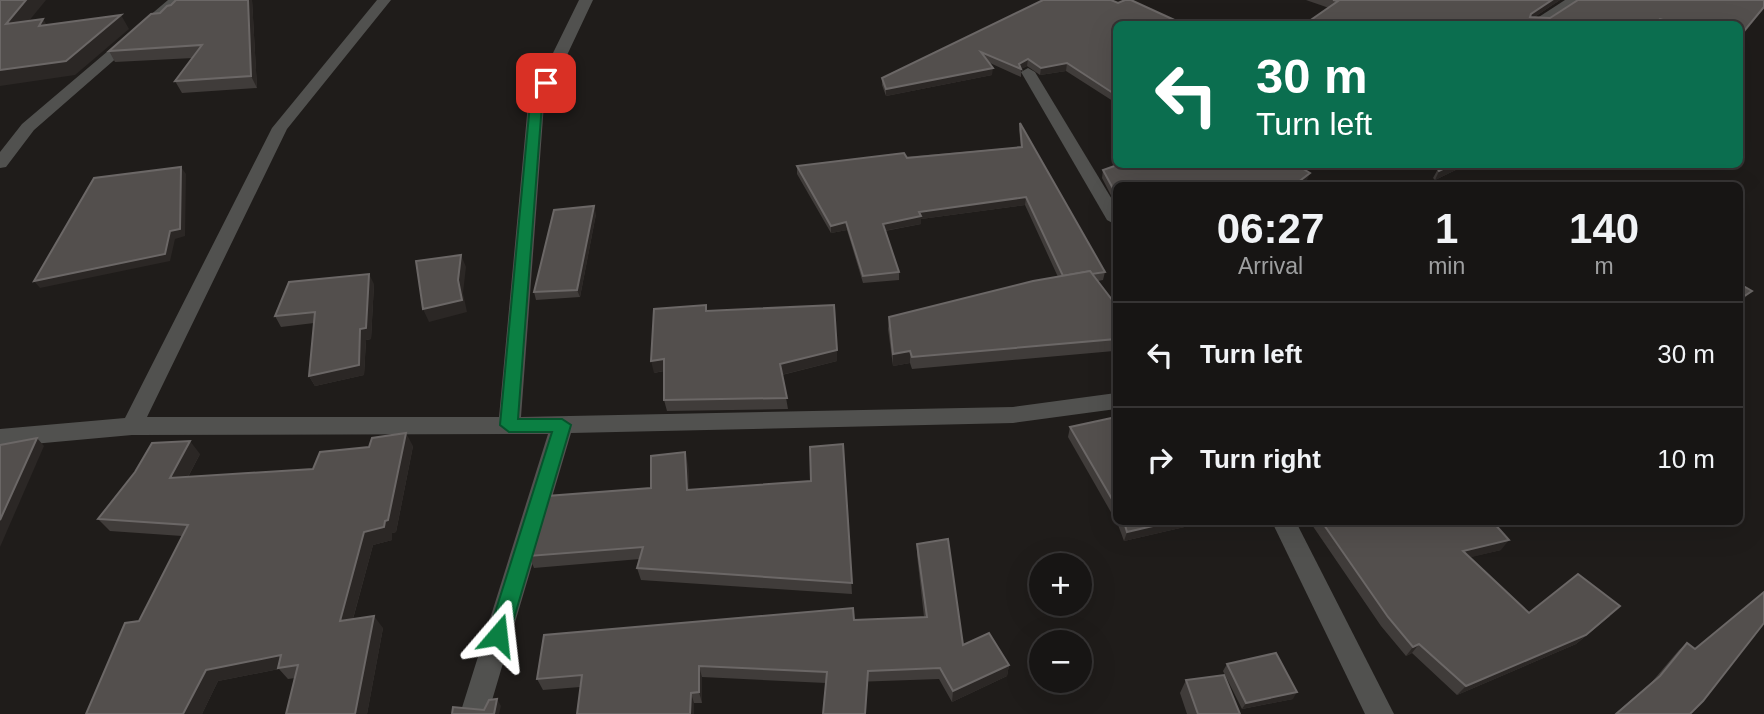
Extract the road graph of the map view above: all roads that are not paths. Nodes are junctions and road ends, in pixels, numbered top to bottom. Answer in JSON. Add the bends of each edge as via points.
{"nodes":[{"id":1,"x":176,"y":0,"type":"edge"},
{"id":2,"x":384,"y":0,"type":"edge"},
{"id":3,"x":586,"y":0,"type":"edge"},
{"id":4,"x":1574,"y":0,"type":"edge"},
{"id":5,"x":1540,"y":21,"type":"edge"},
{"id":6,"x":1028,"y":72,"type":"edge"},
{"id":7,"x":0,"y":163,"type":"edge"},
{"id":8,"x":1113,"y":215,"type":"edge"},
{"id":9,"x":1113,"y":401,"type":"edge"},
{"id":10,"x":509,"y":425,"type":"junction"},
{"id":11,"x":562,"y":425,"type":"junction"},
{"id":12,"x":132,"y":426,"type":"junction"},
{"id":13,"x":0,"y":438,"type":"edge"},
{"id":14,"x":1286,"y":525,"type":"edge"},
{"id":15,"x":474,"y":714,"type":"edge"},
{"id":16,"x":1380,"y":714,"type":"edge"}],
"edges":[{"from":1,"to":7,"type":"street","via":[[28,127]]},
{"from":2,"to":12,"type":"street","via":[[280,128]]},
{"from":3,"to":10,"type":"street","via":[[536,104]]},
{"from":4,"to":5,"type":"street"},
{"from":6,"to":8,"type":"street"},
{"from":9,"to":11,"type":"street","via":[[1013,415]]},
{"from":10,"to":11,"type":"street"},
{"from":10,"to":12,"type":"street"},
{"from":11,"to":15,"type":"street"},
{"from":12,"to":13,"type":"street"},
{"from":14,"to":16,"type":"street"}]}
